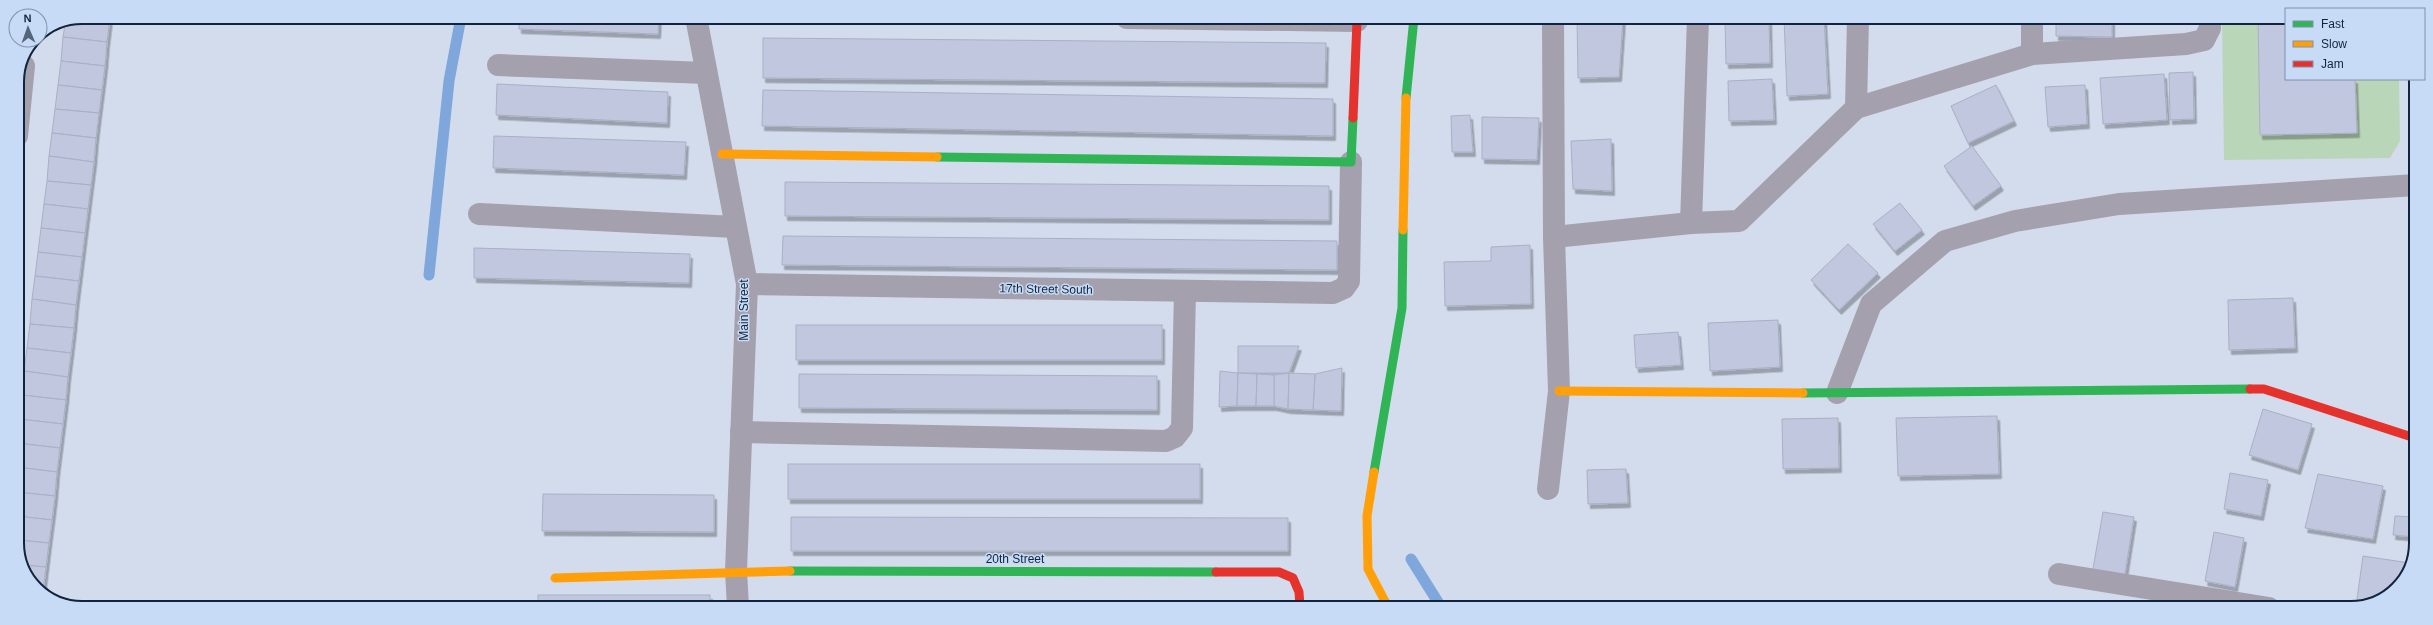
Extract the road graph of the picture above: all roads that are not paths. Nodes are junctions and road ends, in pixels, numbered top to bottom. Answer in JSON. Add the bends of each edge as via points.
{"nodes":[{"id":1,"x":697,"y":24,"type":"edge"},
{"id":2,"x":1357,"y":24,"type":"edge"},
{"id":3,"x":1413,"y":24,"type":"edge"},
{"id":4,"x":1553,"y":24,"type":"edge"},
{"id":5,"x":1698,"y":24,"type":"edge"},
{"id":6,"x":1858,"y":24,"type":"edge"},
{"id":7,"x":2032,"y":24,"type":"edge"},
{"id":8,"x":2210,"y":24,"type":"edge"},
{"id":9,"x":2032,"y":54,"type":"junction"},
{"id":10,"x":498,"y":65,"type":"dead end"},
{"id":11,"x":706,"y":73,"type":"junction"},
{"id":12,"x":1856,"y":108,"type":"junction"},
{"id":13,"x":722,"y":154,"type":"junction"},
{"id":14,"x":1351,"y":162,"type":"junction"},
{"id":15,"x":2409,"y":185,"type":"edge"},
{"id":16,"x":479,"y":214,"type":"dead end"},
{"id":17,"x":1691,"y":223,"type":"junction"},
{"id":18,"x":735,"y":227,"type":"junction"},
{"id":19,"x":1554,"y":238,"type":"junction"},
{"id":20,"x":747,"y":284,"type":"junction"},
{"id":21,"x":1185,"y":291,"type":"junction"},
{"id":22,"x":1559,"y":391,"type":"junction"},
{"id":23,"x":1837,"y":393,"type":"junction"},
{"id":24,"x":741,"y":432,"type":"junction"},
{"id":25,"x":2409,"y":436,"type":"edge"},
{"id":26,"x":1548,"y":489,"type":"dead end"},
{"id":27,"x":736,"y":571,"type":"junction"},
{"id":28,"x":2059,"y":574,"type":"dead end"},
{"id":29,"x":555,"y":578,"type":"dead end"},
{"id":30,"x":738,"y":601,"type":"edge"},
{"id":31,"x":1300,"y":601,"type":"edge"},
{"id":32,"x":1384,"y":601,"type":"edge"},
{"id":33,"x":2226,"y":601,"type":"edge"}],
"edges":[{"from":1,"to":11,"type":"street","name":"Main Street"},
{"from":2,"to":14,"type":"street"},
{"from":3,"to":32,"type":"street","via":[[1406,97],[1402,308],[1367,516],[1368,569]]},
{"from":4,"to":19,"type":"street"},
{"from":5,"to":17,"type":"street"},
{"from":6,"to":12,"type":"street"},
{"from":7,"to":9,"type":"street"},
{"from":8,"to":9,"type":"street","via":[[2204,40],[2186,44]]},
{"from":9,"to":12,"type":"street"},
{"from":10,"to":11,"type":"street"},
{"from":11,"to":13,"type":"street","name":"Main Street"},
{"from":12,"to":17,"type":"street","via":[[1739,221]]},
{"from":13,"to":14,"type":"street"},
{"from":13,"to":18,"type":"street","name":"Main Street"},
{"from":14,"to":21,"type":"street","name":"17th Street South","via":[[1349,281],[1344,288],[1333,293]]},
{"from":15,"to":23,"type":"street","via":[[2119,204],[2015,221],[1945,241],[1871,304]]},
{"from":16,"to":18,"type":"street"},
{"from":17,"to":19,"type":"street"},
{"from":18,"to":20,"type":"street","name":"Main Street"},
{"from":19,"to":22,"type":"street"},
{"from":20,"to":21,"type":"street","name":"17th Street South"},
{"from":20,"to":24,"type":"street","name":"Main Street"},
{"from":21,"to":24,"type":"street","via":[[1182,428],[1175,438],[1166,441]]},
{"from":22,"to":23,"type":"street"},
{"from":22,"to":26,"type":"street"},
{"from":23,"to":25,"type":"street","via":[[2264,389]]},
{"from":24,"to":27,"type":"street","name":"Main Street"},
{"from":27,"to":29,"type":"street","name":"20th Street"},
{"from":27,"to":30,"type":"street","name":"Main Street"},
{"from":27,"to":31,"type":"street","name":"20th Street","via":[[1279,572],[1293,578]]},
{"from":28,"to":33,"type":"street"}]}
